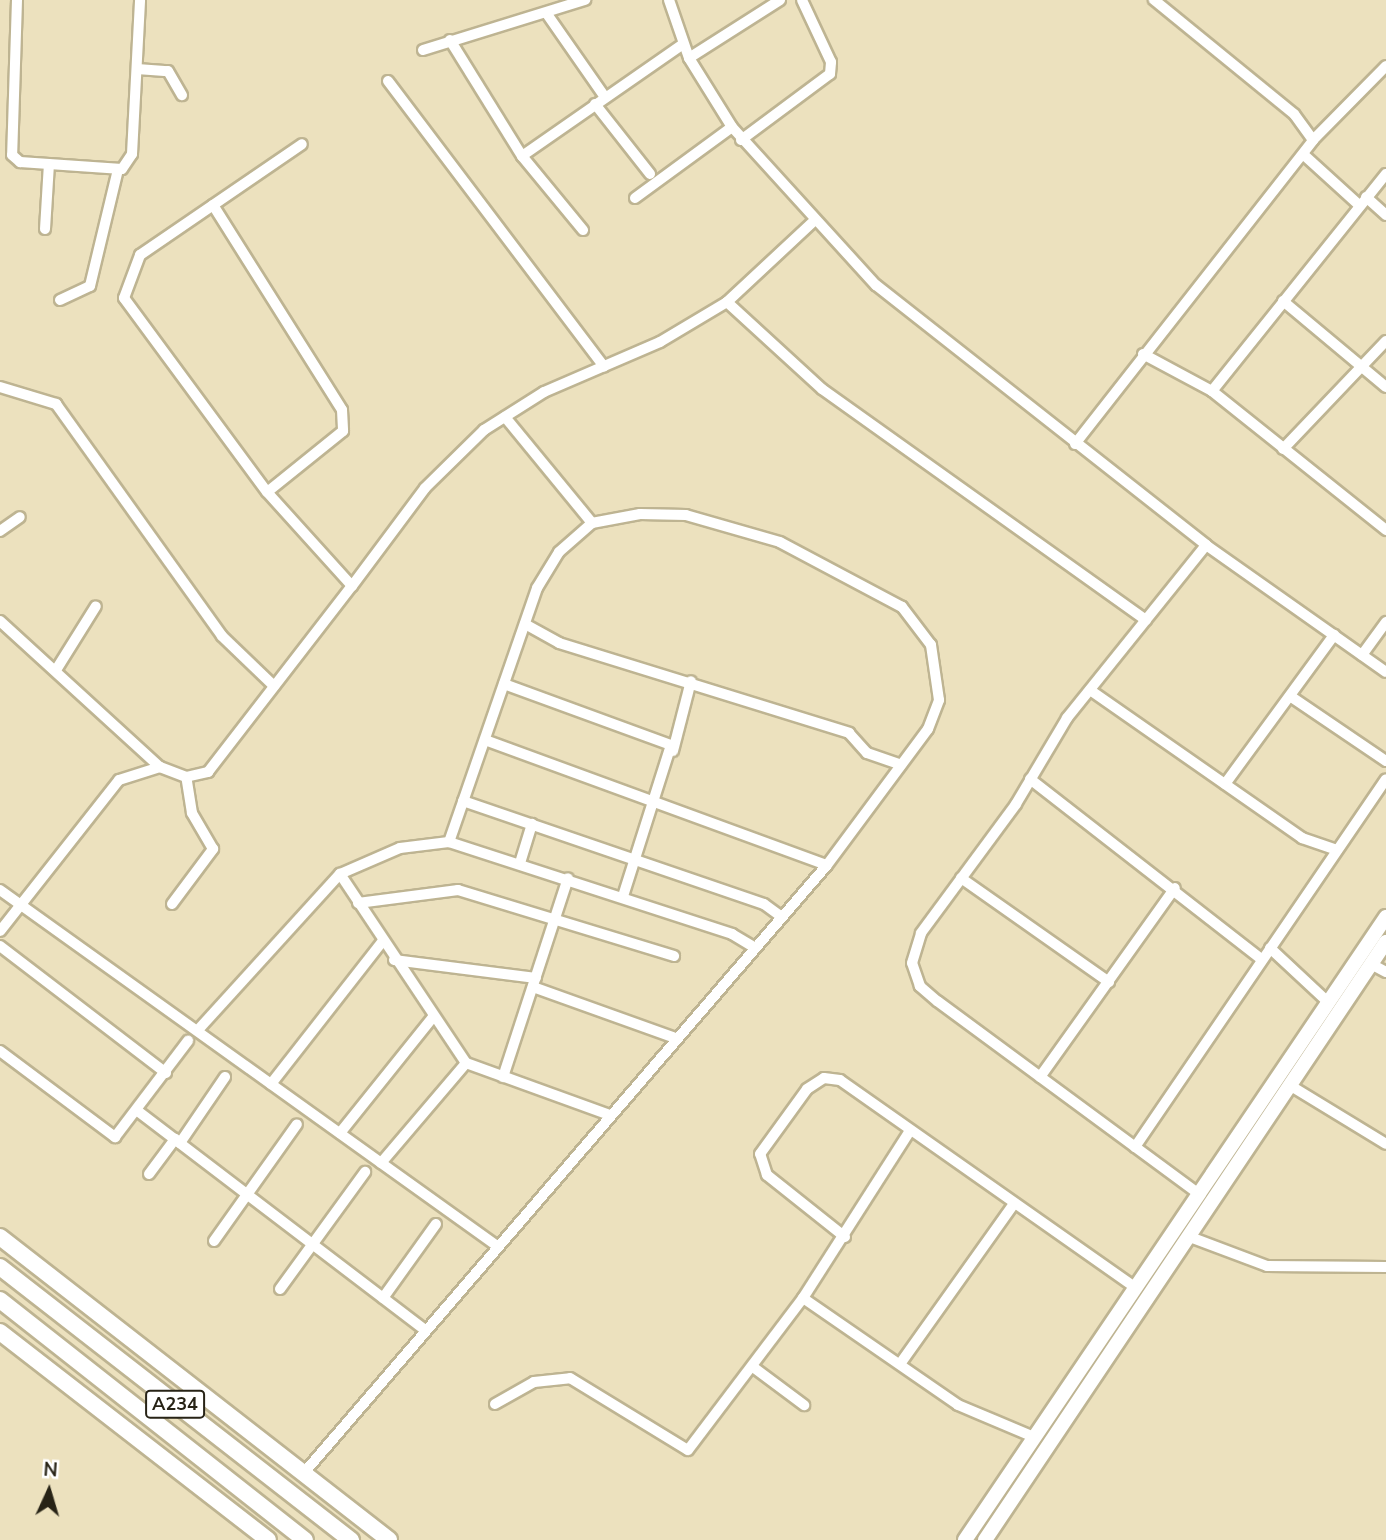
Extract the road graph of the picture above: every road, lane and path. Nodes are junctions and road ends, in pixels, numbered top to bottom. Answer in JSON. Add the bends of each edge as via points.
{"nodes":[{"id":1,"x":17,"y":0,"type":"edge"},
{"id":2,"x":140,"y":0,"type":"edge"},
{"id":3,"x":585,"y":0,"type":"edge"},
{"id":4,"x":669,"y":0,"type":"edge"},
{"id":5,"x":780,"y":0,"type":"edge"},
{"id":6,"x":802,"y":0,"type":"edge"},
{"id":7,"x":1154,"y":0,"type":"edge"},
{"id":8,"x":547,"y":14,"type":"junction"},
{"id":9,"x":450,"y":40,"type":"junction"},
{"id":10,"x":683,"y":44,"type":"junction"},
{"id":11,"x":423,"y":50,"type":"dead end"},
{"id":12,"x":689,"y":58,"type":"junction"},
{"id":13,"x":1386,"y":66,"type":"edge"},
{"id":14,"x":137,"y":69,"type":"junction"},
{"id":15,"x":388,"y":81,"type":"dead end"},
{"id":16,"x":182,"y":95,"type":"dead end"},
{"id":17,"x":5,"y":97,"type":"edge"},
{"id":18,"x":600,"y":100,"type":"junction"},
{"id":19,"x":732,"y":127,"type":"junction"},
{"id":20,"x":741,"y":140,"type":"junction"},
{"id":21,"x":1313,"y":140,"type":"junction"},
{"id":22,"x":3,"y":141,"type":"edge"},
{"id":23,"x":302,"y":144,"type":"dead end"},
{"id":24,"x":1304,"y":155,"type":"junction"},
{"id":25,"x":522,"y":156,"type":"junction"},
{"id":26,"x":49,"y":164,"type":"junction"},
{"id":27,"x":118,"y":169,"type":"junction"},
{"id":28,"x":1386,"y":174,"type":"edge"},
{"id":29,"x":653,"y":178,"type":"junction"},
{"id":30,"x":635,"y":198,"type":"dead end"},
{"id":31,"x":1362,"y":201,"type":"junction"},
{"id":32,"x":214,"y":205,"type":"junction"},
{"id":33,"x":1386,"y":215,"type":"edge"},
{"id":34,"x":814,"y":221,"type":"junction"},
{"id":35,"x":45,"y":229,"type":"dead end"},
{"id":36,"x":583,"y":230,"type":"dead end"},
{"id":37,"x":60,"y":300,"type":"dead end"},
{"id":38,"x":1283,"y":301,"type":"junction"},
{"id":39,"x":727,"y":302,"type":"junction"},
{"id":40,"x":1386,"y":341,"type":"edge"},
{"id":41,"x":1143,"y":354,"type":"junction"},
{"id":42,"x":604,"y":367,"type":"junction"},
{"id":43,"x":1362,"y":369,"type":"junction"},
{"id":44,"x":0,"y":387,"type":"edge"},
{"id":45,"x":1386,"y":387,"type":"edge"},
{"id":46,"x":1212,"y":391,"type":"junction"},
{"id":47,"x":505,"y":417,"type":"junction"},
{"id":48,"x":1075,"y":443,"type":"junction"},
{"id":49,"x":1283,"y":449,"type":"junction"},
{"id":50,"x":267,"y":492,"type":"junction"},
{"id":51,"x":20,"y":517,"type":"dead end"},
{"id":52,"x":592,"y":523,"type":"junction"},
{"id":53,"x":1386,"y":530,"type":"edge"},
{"id":54,"x":0,"y":531,"type":"edge"},
{"id":55,"x":1206,"y":545,"type":"junction"},
{"id":56,"x":352,"y":586,"type":"junction"},
{"id":57,"x":96,"y":606,"type":"dead end"},
{"id":58,"x":1146,"y":620,"type":"junction"},
{"id":59,"x":0,"y":621,"type":"edge"},
{"id":60,"x":1386,"y":622,"type":"edge"},
{"id":61,"x":525,"y":624,"type":"junction"},
{"id":62,"x":1334,"y":635,"type":"junction"},
{"id":63,"x":1362,"y":655,"type":"junction"},
{"id":64,"x":55,"y":670,"type":"junction"},
{"id":65,"x":1386,"y":672,"type":"edge"},
{"id":66,"x":691,"y":681,"type":"junction"},
{"id":67,"x":504,"y":684,"type":"junction"},
{"id":68,"x":274,"y":686,"type":"junction"},
{"id":69,"x":1090,"y":690,"type":"junction"},
{"id":70,"x":1290,"y":696,"type":"junction"},
{"id":71,"x":485,"y":740,"type":"junction"},
{"id":72,"x":673,"y":751,"type":"junction"},
{"id":73,"x":1386,"y":761,"type":"edge"},
{"id":74,"x":901,"y":765,"type":"junction"},
{"id":75,"x":160,"y":767,"type":"junction"},
{"id":76,"x":187,"y":777,"type":"junction"},
{"id":77,"x":1030,"y":779,"type":"junction"},
{"id":78,"x":1386,"y":779,"type":"edge"},
{"id":79,"x":1225,"y":784,"type":"junction"},
{"id":80,"x":658,"y":800,"type":"junction"},
{"id":81,"x":463,"y":801,"type":"junction"},
{"id":82,"x":532,"y":824,"type":"junction"},
{"id":83,"x":449,"y":842,"type":"junction"},
{"id":84,"x":1337,"y":850,"type":"junction"},
{"id":85,"x":636,"y":859,"type":"junction"},
{"id":86,"x":520,"y":863,"type":"junction"},
{"id":87,"x":827,"y":865,"type":"junction"},
{"id":88,"x":340,"y":874,"type":"junction"},
{"id":89,"x":568,"y":878,"type":"junction"},
{"id":90,"x":961,"y":878,"type":"junction"},
{"id":91,"x":1175,"y":888,"type":"junction"},
{"id":92,"x":0,"y":890,"type":"edge"},
{"id":93,"x":623,"y":896,"type":"junction"},
{"id":94,"x":20,"y":903,"type":"junction"},
{"id":95,"x":358,"y":903,"type":"junction"},
{"id":96,"x":172,"y":904,"type":"dead end"},
{"id":97,"x":782,"y":917,"type":"junction"},
{"id":98,"x":1386,"y":917,"type":"edge"},
{"id":99,"x":555,"y":920,"type":"junction"},
{"id":100,"x":0,"y":931,"type":"edge"},
{"id":101,"x":382,"y":942,"type":"junction"},
{"id":102,"x":1386,"y":942,"type":"edge"},
{"id":103,"x":0,"y":946,"type":"edge"},
{"id":104,"x":755,"y":948,"type":"junction"},
{"id":105,"x":1270,"y":948,"type":"junction"},
{"id":106,"x":674,"y":956,"type":"dead end"},
{"id":107,"x":1261,"y":959,"type":"junction"},
{"id":108,"x":394,"y":960,"type":"junction"},
{"id":109,"x":1371,"y":964,"type":"junction"},
{"id":110,"x":1386,"y":972,"type":"edge"},
{"id":111,"x":1109,"y":982,"type":"junction"},
{"id":112,"x":535,"y":983,"type":"junction"},
{"id":113,"x":1328,"y":1002,"type":"junction"},
{"id":114,"x":432,"y":1018,"type":"junction"},
{"id":115,"x":198,"y":1030,"type":"junction"},
{"id":116,"x":673,"y":1038,"type":"junction"},
{"id":117,"x":188,"y":1041,"type":"dead end"},
{"id":118,"x":0,"y":1051,"type":"edge"},
{"id":119,"x":466,"y":1063,"type":"junction"},
{"id":120,"x":166,"y":1073,"type":"junction"},
{"id":121,"x":225,"y":1077,"type":"dead end"},
{"id":122,"x":503,"y":1077,"type":"junction"},
{"id":123,"x":1040,"y":1077,"type":"junction"},
{"id":124,"x":271,"y":1084,"type":"junction"},
{"id":125,"x":1291,"y":1086,"type":"junction"},
{"id":126,"x":139,"y":1112,"type":"junction"},
{"id":127,"x":607,"y":1114,"type":"junction"},
{"id":128,"x":297,"y":1124,"type":"dead end"},
{"id":129,"x":910,"y":1131,"type":"junction"},
{"id":130,"x":340,"y":1133,"type":"junction"},
{"id":131,"x":177,"y":1141,"type":"junction"},
{"id":132,"x":1386,"y":1144,"type":"edge"},
{"id":133,"x":1135,"y":1147,"type":"junction"},
{"id":134,"x":381,"y":1163,"type":"junction"},
{"id":135,"x":365,"y":1172,"type":"dead end"},
{"id":136,"x":149,"y":1174,"type":"dead end"},
{"id":137,"x":247,"y":1194,"type":"junction"},
{"id":138,"x":1199,"y":1194,"type":"junction"},
{"id":139,"x":1013,"y":1205,"type":"junction"},
{"id":140,"x":436,"y":1224,"type":"dead end"},
{"id":141,"x":0,"y":1237,"type":"edge"},
{"id":142,"x":845,"y":1237,"type":"junction"},
{"id":143,"x":1190,"y":1237,"type":"junction"},
{"id":144,"x":214,"y":1241,"type":"dead end"},
{"id":145,"x":313,"y":1245,"type":"junction"},
{"id":146,"x":497,"y":1246,"type":"junction"},
{"id":147,"x":0,"y":1267,"type":"edge"},
{"id":148,"x":1386,"y":1267,"type":"edge"},
{"id":149,"x":1136,"y":1288,"type":"junction"},
{"id":150,"x":280,"y":1289,"type":"dead end"},
{"id":151,"x":383,"y":1298,"type":"junction"},
{"id":152,"x":803,"y":1298,"type":"junction"},
{"id":153,"x":0,"y":1300,"type":"edge"},
{"id":154,"x":52,"y":1308,"type":"junction"},
{"id":155,"x":425,"y":1330,"type":"junction"},
{"id":156,"x":0,"y":1332,"type":"edge"},
{"id":157,"x":143,"y":1349,"type":"junction"},
{"id":158,"x":900,"y":1364,"type":"junction"},
{"id":159,"x":753,"y":1367,"type":"junction"},
{"id":160,"x":112,"y":1391,"type":"junction"},
{"id":161,"x":495,"y":1404,"type":"dead end"},
{"id":162,"x":804,"y":1405,"type":"dead end"},
{"id":163,"x":1034,"y":1437,"type":"junction"},
{"id":164,"x":162,"y":1458,"type":"junction"},
{"id":165,"x":303,"y":1474,"type":"junction"},
{"id":166,"x":268,"y":1540,"type":"edge"},
{"id":167,"x":305,"y":1540,"type":"edge"},
{"id":168,"x":351,"y":1540,"type":"edge"},
{"id":169,"x":389,"y":1540,"type":"edge"},
{"id":170,"x":965,"y":1540,"type":"edge"},
{"id":171,"x":985,"y":1540,"type":"edge"}],
"edges":[{"from":1,"to":17,"type":"street"},
{"from":2,"to":14,"type":"street"},
{"from":3,"to":8,"type":"street"},
{"from":4,"to":10,"type":"street"},
{"from":5,"to":12,"type":"street"},
{"from":6,"to":20,"type":"street","via":[[831,62],[830,74]]},
{"from":7,"to":21,"type":"street","via":[[1294,114]]},
{"from":8,"to":9,"type":"street"},
{"from":8,"to":18,"type":"street"},
{"from":9,"to":11,"type":"street"},
{"from":9,"to":25,"type":"street"},
{"from":10,"to":12,"type":"street"},
{"from":10,"to":18,"type":"street"},
{"from":12,"to":19,"type":"street"},
{"from":13,"to":21,"type":"street"},
{"from":14,"to":16,"type":"street","via":[[168,71]]},
{"from":14,"to":27,"type":"street","via":[[131,159]]},
{"from":15,"to":42,"type":"street"},
{"from":17,"to":22,"type":"street"},
{"from":18,"to":25,"type":"street"},
{"from":18,"to":29,"type":"street"},
{"from":19,"to":20,"type":"street"},
{"from":19,"to":29,"type":"street"},
{"from":20,"to":34,"type":"street"},
{"from":21,"to":24,"type":"street"},
{"from":22,"to":26,"type":"street","via":[[15,159]]},
{"from":23,"to":32,"type":"street"},
{"from":24,"to":31,"type":"street"},
{"from":24,"to":41,"type":"street"},
{"from":25,"to":36,"type":"street"},
{"from":26,"to":27,"type":"street"},
{"from":26,"to":35,"type":"street"},
{"from":27,"to":37,"type":"street","via":[[90,286]]},
{"from":28,"to":31,"type":"street"},
{"from":29,"to":30,"type":"street"},
{"from":31,"to":33,"type":"street"},
{"from":31,"to":38,"type":"street"},
{"from":32,"to":50,"type":"street","via":[[342,410],[343,431]]},
{"from":32,"to":50,"type":"street","via":[[140,255],[124,298]]},
{"from":34,"to":39,"type":"street"},
{"from":34,"to":48,"type":"street","via":[[940,341]]},
{"from":38,"to":43,"type":"street"},
{"from":38,"to":46,"type":"street"},
{"from":39,"to":42,"type":"street"},
{"from":39,"to":58,"type":"street","via":[[822,388]]},
{"from":40,"to":43,"type":"street"},
{"from":41,"to":46,"type":"street"},
{"from":41,"to":48,"type":"street"},
{"from":42,"to":47,"type":"street"},
{"from":43,"to":45,"type":"street"},
{"from":43,"to":49,"type":"street"},
{"from":44,"to":68,"type":"street","via":[[56,404],[222,636]]},
{"from":46,"to":49,"type":"street"},
{"from":47,"to":52,"type":"street"},
{"from":47,"to":56,"type":"street","via":[[425,488]]},
{"from":48,"to":55,"type":"street"},
{"from":49,"to":53,"type":"street"},
{"from":50,"to":56,"type":"street"},
{"from":51,"to":54,"type":"street"},
{"from":52,"to":61,"type":"street","via":[[559,552]]},
{"from":52,"to":74,"type":"street","via":[[659,513],[731,525],[823,561],[902,607],[931,645],[939,684],[928,729]]},
{"from":55,"to":58,"type":"street"},
{"from":55,"to":62,"type":"street"},
{"from":56,"to":68,"type":"street"},
{"from":57,"to":64,"type":"street"},
{"from":58,"to":69,"type":"street"},
{"from":59,"to":64,"type":"street"},
{"from":60,"to":63,"type":"street"},
{"from":61,"to":66,"type":"street","via":[[559,643]]},
{"from":61,"to":67,"type":"street"},
{"from":62,"to":63,"type":"street"},
{"from":62,"to":70,"type":"street"},
{"from":63,"to":65,"type":"street"},
{"from":64,"to":75,"type":"street"},
{"from":66,"to":72,"type":"street"},
{"from":66,"to":74,"type":"street","via":[[849,733],[867,753]]},
{"from":67,"to":71,"type":"street"},
{"from":67,"to":72,"type":"street","via":[[667,740]]},
{"from":68,"to":76,"type":"street","via":[[208,772]]},
{"from":69,"to":77,"type":"street"},
{"from":69,"to":79,"type":"street"},
{"from":70,"to":73,"type":"street"},
{"from":70,"to":79,"type":"street"},
{"from":71,"to":80,"type":"street"},
{"from":71,"to":81,"type":"street"},
{"from":72,"to":80,"type":"street"},
{"from":74,"to":87,"type":"street"},
{"from":75,"to":76,"type":"street"},
{"from":75,"to":94,"type":"street","via":[[119,780]]},
{"from":76,"to":96,"type":"street","via":[[192,813],[213,849]]},
{"from":77,"to":90,"type":"street"},
{"from":77,"to":91,"type":"street"},
{"from":78,"to":84,"type":"street"},
{"from":79,"to":84,"type":"street","via":[[1302,838]]},
{"from":80,"to":85,"type":"street"},
{"from":80,"to":87,"type":"street"},
{"from":81,"to":82,"type":"street"},
{"from":81,"to":83,"type":"street"},
{"from":82,"to":85,"type":"street"},
{"from":82,"to":86,"type":"street"},
{"from":83,"to":86,"type":"street"},
{"from":83,"to":88,"type":"street","via":[[383,852]]},
{"from":84,"to":105,"type":"street"},
{"from":85,"to":93,"type":"street"},
{"from":85,"to":97,"type":"street","via":[[764,904]]},
{"from":86,"to":89,"type":"street"},
{"from":87,"to":97,"type":"street"},
{"from":88,"to":95,"type":"street"},
{"from":88,"to":115,"type":"street"},
{"from":89,"to":93,"type":"street"},
{"from":89,"to":99,"type":"street"},
{"from":90,"to":111,"type":"street"},
{"from":90,"to":123,"type":"street","via":[[921,933],[913,975],[937,1001]]},
{"from":91,"to":107,"type":"street"},
{"from":91,"to":111,"type":"street"},
{"from":92,"to":94,"type":"street"},
{"from":93,"to":104,"type":"street","via":[[732,934]]},
{"from":94,"to":100,"type":"street"},
{"from":94,"to":115,"type":"street"},
{"from":95,"to":99,"type":"street","via":[[449,890]]},
{"from":95,"to":101,"type":"street"},
{"from":97,"to":104,"type":"street"},
{"from":98,"to":113,"type":"main road"},
{"from":99,"to":106,"type":"street"},
{"from":99,"to":112,"type":"street"},
{"from":101,"to":108,"type":"street"},
{"from":101,"to":124,"type":"street"},
{"from":102,"to":109,"type":"main road"},
{"from":103,"to":120,"type":"street"},
{"from":104,"to":116,"type":"street"},
{"from":105,"to":107,"type":"street"},
{"from":105,"to":113,"type":"street"},
{"from":107,"to":133,"type":"street"},
{"from":108,"to":112,"type":"street"},
{"from":108,"to":114,"type":"street"},
{"from":109,"to":110,"type":"street"},
{"from":109,"to":125,"type":"main road"},
{"from":111,"to":123,"type":"street"},
{"from":112,"to":116,"type":"street"},
{"from":112,"to":122,"type":"street"},
{"from":113,"to":138,"type":"main road"},
{"from":114,"to":119,"type":"street"},
{"from":114,"to":130,"type":"street"},
{"from":115,"to":124,"type":"street"},
{"from":116,"to":127,"type":"street"},
{"from":117,"to":120,"type":"street"},
{"from":118,"to":126,"type":"street","via":[[115,1137]]},
{"from":119,"to":122,"type":"street"},
{"from":119,"to":134,"type":"street"},
{"from":120,"to":126,"type":"street"},
{"from":121,"to":131,"type":"street"},
{"from":122,"to":127,"type":"street"},
{"from":123,"to":133,"type":"street"},
{"from":124,"to":130,"type":"street"},
{"from":125,"to":132,"type":"street"},
{"from":125,"to":143,"type":"main road"},
{"from":126,"to":131,"type":"street"},
{"from":127,"to":146,"type":"street"},
{"from":128,"to":137,"type":"street"},
{"from":129,"to":139,"type":"street"},
{"from":129,"to":142,"type":"street"},
{"from":129,"to":142,"type":"street","via":[[840,1080],[824,1078],[807,1089],[766,1137],[760,1154],[767,1175]]},
{"from":130,"to":134,"type":"street"},
{"from":131,"to":136,"type":"street"},
{"from":131,"to":137,"type":"street"},
{"from":133,"to":138,"type":"street"},
{"from":134,"to":146,"type":"street"},
{"from":135,"to":145,"type":"street"},
{"from":137,"to":144,"type":"street"},
{"from":137,"to":145,"type":"street"},
{"from":138,"to":149,"type":"main road"},
{"from":139,"to":149,"type":"street"},
{"from":139,"to":158,"type":"street"},
{"from":140,"to":151,"type":"street"},
{"from":141,"to":157,"type":"highway"},
{"from":142,"to":152,"type":"street"},
{"from":143,"to":148,"type":"street","via":[[1267,1266]]},
{"from":143,"to":171,"type":"main road"},
{"from":145,"to":150,"type":"street"},
{"from":145,"to":151,"type":"street"},
{"from":146,"to":155,"type":"street"},
{"from":147,"to":154,"type":"highway","number":"A234"},
{"from":149,"to":163,"type":"main road"},
{"from":151,"to":155,"type":"street"},
{"from":152,"to":158,"type":"street"},
{"from":152,"to":159,"type":"street"},
{"from":153,"to":160,"type":"highway","number":"A234"},
{"from":154,"to":157,"type":"highway"},
{"from":154,"to":168,"type":"highway","number":"A234"},
{"from":155,"to":165,"type":"street"},
{"from":156,"to":164,"type":"highway"},
{"from":157,"to":165,"type":"highway"},
{"from":158,"to":163,"type":"street","via":[[958,1405]]},
{"from":159,"to":161,"type":"street","via":[[688,1450],[570,1378],[534,1382]]},
{"from":159,"to":162,"type":"street"},
{"from":160,"to":164,"type":"highway"},
{"from":160,"to":167,"type":"highway","number":"A234"},
{"from":163,"to":170,"type":"main road"},
{"from":164,"to":166,"type":"highway"},
{"from":165,"to":169,"type":"highway"}]}
